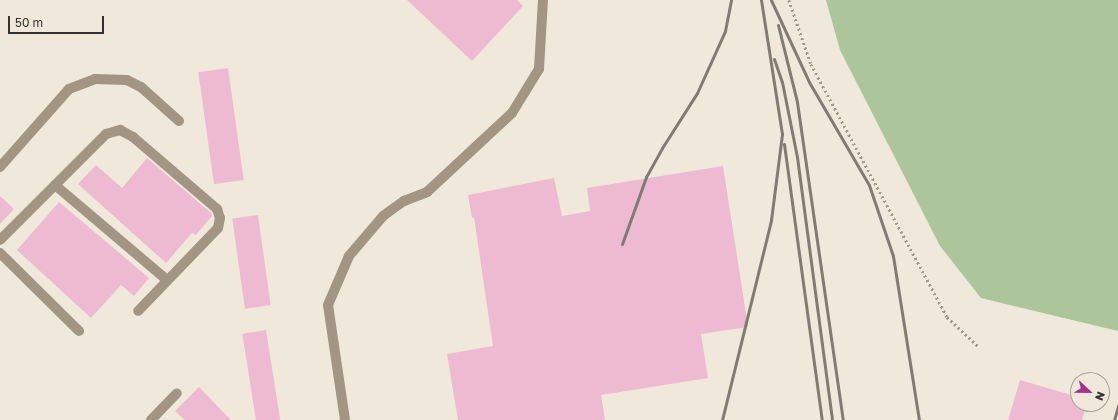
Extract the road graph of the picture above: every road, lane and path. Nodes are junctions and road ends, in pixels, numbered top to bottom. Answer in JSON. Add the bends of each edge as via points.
{"nodes":[{"id":1,"x":543,"y":0,"type":"edge"},
{"id":2,"x":789,"y":0,"type":"edge"},
{"id":3,"x":178,"y":121,"type":"dead end"},
{"id":4,"x":0,"y":167,"type":"edge"},
{"id":5,"x":55,"y":184,"type":"junction"},
{"id":6,"x":0,"y":240,"type":"edge"},
{"id":7,"x":0,"y":253,"type":"edge"},
{"id":8,"x":168,"y":280,"type":"junction"},
{"id":9,"x":138,"y":311,"type":"dead end"},
{"id":10,"x":79,"y":331,"type":"dead end"},
{"id":11,"x":978,"y":346,"type":"dead end"},
{"id":12,"x":177,"y":394,"type":"dead end"},
{"id":13,"x":152,"y":420,"type":"edge"},
{"id":14,"x":345,"y":420,"type":"edge"}],
"edges":[{"from":1,"to":14,"type":"lane","via":[[539,69],[512,113],[427,192],[404,201],[383,216],[350,256],[328,305]]},
{"from":2,"to":11,"type":"path","via":[[811,64],[947,317]]},
{"from":3,"to":4,"type":"lane","via":[[134,83],[127,80],[95,79],[69,89]]},
{"from":5,"to":6,"type":"lane"},
{"from":5,"to":8,"type":"lane"},
{"from":5,"to":8,"type":"lane","via":[[106,134],[120,130],[133,137],[217,209],[220,218],[218,228]]},
{"from":7,"to":10,"type":"lane"},
{"from":8,"to":9,"type":"lane"},
{"from":12,"to":13,"type":"lane"}]}
